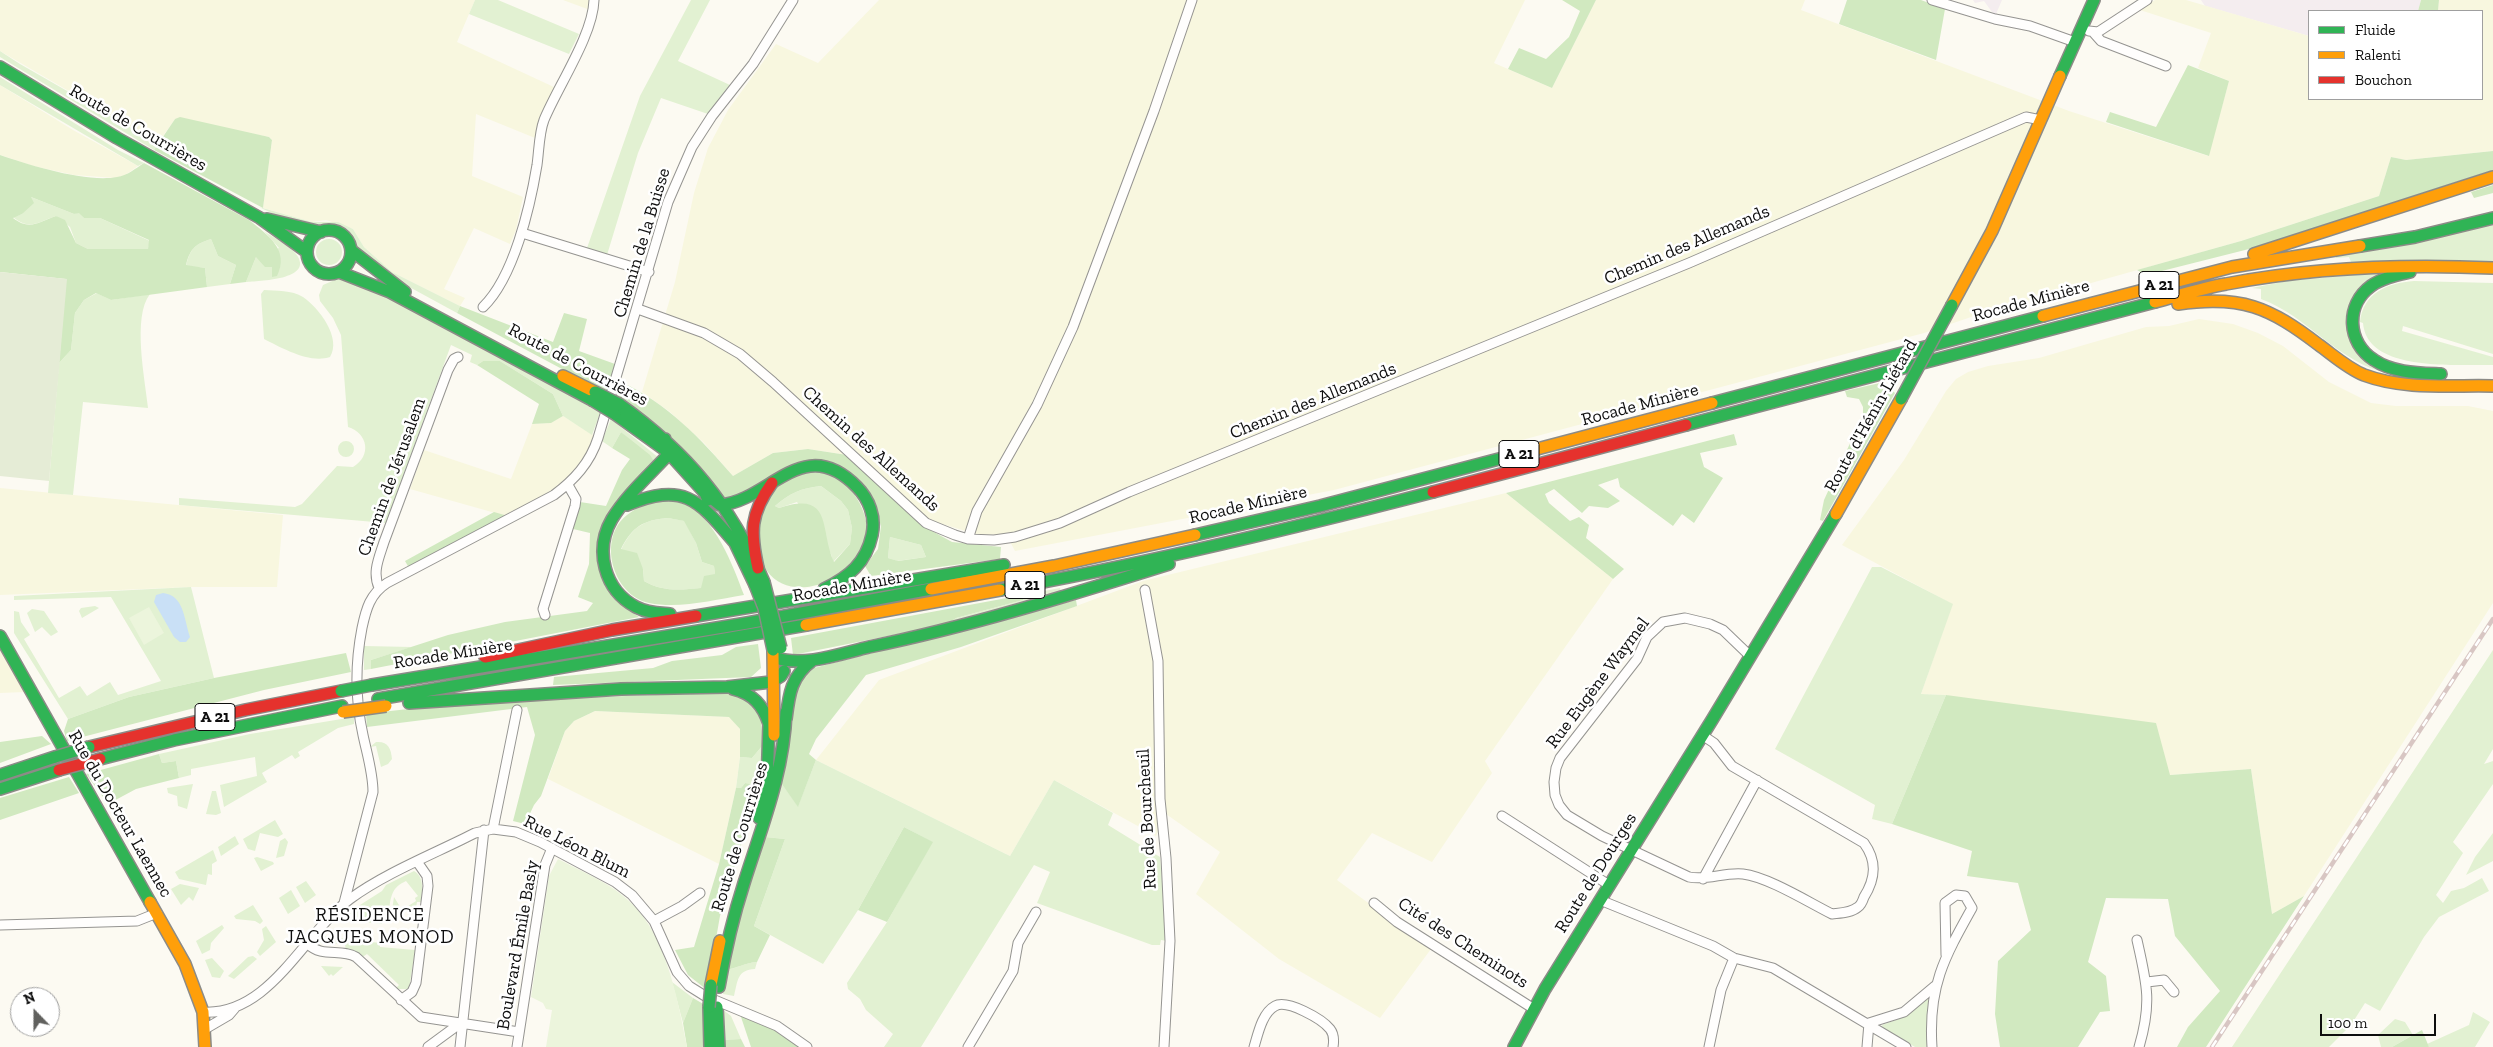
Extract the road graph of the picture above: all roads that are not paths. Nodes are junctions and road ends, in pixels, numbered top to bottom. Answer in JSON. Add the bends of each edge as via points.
{"nodes":[{"id":1,"x":594,"y":0,"type":"edge"},
{"id":2,"x":793,"y":0,"type":"edge"},
{"id":3,"x":1192,"y":0,"type":"edge"},
{"id":4,"x":1932,"y":0,"type":"edge"},
{"id":5,"x":2094,"y":0,"type":"edge"},
{"id":6,"x":2147,"y":0,"type":"edge"},
{"id":7,"x":2082,"y":27,"type":"junction"},
{"id":8,"x":2093,"y":32,"type":"junction"},
{"id":9,"x":2076,"y":42,"type":"junction"},
{"id":10,"x":2166,"y":66,"type":"dead end"},
{"id":11,"x":0,"y":67,"type":"edge"},
{"id":12,"x":2041,"y":120,"type":"junction"},
{"id":13,"x":2493,"y":177,"type":"edge"},
{"id":14,"x":260,"y":218,"type":"junction"},
{"id":15,"x":2493,"y":218,"type":"edge"},
{"id":16,"x":322,"y":232,"type":"junction"},
{"id":17,"x":522,"y":233,"type":"junction"},
{"id":18,"x":352,"y":250,"type":"junction"},
{"id":19,"x":307,"y":252,"type":"junction"},
{"id":20,"x":2439,"y":266,"type":"junction"},
{"id":21,"x":2493,"y":268,"type":"edge"},
{"id":22,"x":339,"y":272,"type":"junction"},
{"id":23,"x":648,"y":272,"type":"junction"},
{"id":24,"x":2155,"y":286,"type":"junction"},
{"id":25,"x":483,"y":307,"type":"dead end"},
{"id":26,"x":638,"y":309,"type":"junction"},
{"id":27,"x":2103,"y":314,"type":"junction"},
{"id":28,"x":458,"y":357,"type":"dead end"},
{"id":29,"x":2493,"y":376,"type":"edge"},
{"id":30,"x":2493,"y":386,"type":"edge"},
{"id":31,"x":594,"y":396,"type":"junction"},
{"id":32,"x":617,"y":409,"type":"junction"},
{"id":33,"x":666,"y":439,"type":"junction"},
{"id":34,"x":668,"y":452,"type":"junction"},
{"id":35,"x":777,"y":477,"type":"junction"},
{"id":36,"x":568,"y":485,"type":"junction"},
{"id":37,"x":705,"y":493,"type":"junction"},
{"id":38,"x":724,"y":506,"type":"junction"},
{"id":39,"x":621,"y":508,"type":"junction"},
{"id":40,"x":1326,"y":520,"type":"junction"},
{"id":41,"x":968,"y":539,"type":"junction"},
{"id":42,"x":1165,"y":542,"type":"junction"},
{"id":43,"x":736,"y":544,"type":"junction"},
{"id":44,"x":758,"y":568,"type":"junction"},
{"id":45,"x":759,"y":583,"type":"junction"},
{"id":46,"x":379,"y":588,"type":"junction"},
{"id":47,"x":1144,"y":590,"type":"dead end"},
{"id":48,"x":791,"y":600,"type":"junction"},
{"id":49,"x":545,"y":615,"type":"dead end"},
{"id":50,"x":699,"y":616,"type":"junction"},
{"id":51,"x":0,"y":636,"type":"edge"},
{"id":52,"x":777,"y":649,"type":"junction"},
{"id":53,"x":1750,"y":656,"type":"junction"},
{"id":54,"x":815,"y":659,"type":"junction"},
{"id":55,"x":784,"y":666,"type":"junction"},
{"id":56,"x":774,"y":680,"type":"junction"},
{"id":57,"x":372,"y":685,"type":"junction"},
{"id":58,"x":727,"y":687,"type":"junction"},
{"id":59,"x":382,"y":702,"type":"junction"},
{"id":60,"x":517,"y":710,"type":"dead end"},
{"id":61,"x":786,"y":719,"type":"junction"},
{"id":62,"x":1712,"y":720,"type":"joint"},
{"id":63,"x":1702,"y":735,"type":"junction"},
{"id":64,"x":0,"y":775,"type":"edge"},
{"id":65,"x":1757,"y":780,"type":"junction"},
{"id":66,"x":767,"y":786,"type":"junction"},
{"id":67,"x":0,"y":789,"type":"edge"},
{"id":68,"x":1502,"y":816,"type":"dead end"},
{"id":69,"x":489,"y":829,"type":"junction"},
{"id":70,"x":552,"y":848,"type":"junction"},
{"id":71,"x":1632,"y":849,"type":"junction"},
{"id":72,"x":418,"y":863,"type":"junction"},
{"id":73,"x":1703,"y":879,"type":"junction"},
{"id":74,"x":1609,"y":885,"type":"junction"},
{"id":75,"x":700,"y":893,"type":"dead end"},
{"id":76,"x":1600,"y":900,"type":"junction"},
{"id":77,"x":1374,"y":903,"type":"dead end"},
{"id":78,"x":344,"y":904,"type":"junction"},
{"id":79,"x":1036,"y":912,"type":"dead end"},
{"id":80,"x":156,"y":913,"type":"junction"},
{"id":81,"x":654,"y":920,"type":"junction"},
{"id":82,"x":0,"y":925,"type":"edge"},
{"id":83,"x":2137,"y":940,"type":"dead end"},
{"id":84,"x":308,"y":944,"type":"junction"},
{"id":85,"x":1946,"y":954,"type":"junction"},
{"id":86,"x":1734,"y":958,"type":"junction"},
{"id":87,"x":2147,"y":982,"type":"junction"},
{"id":88,"x":715,"y":986,"type":"junction"},
{"id":89,"x":1934,"y":986,"type":"junction"},
{"id":90,"x":2174,"y":992,"type":"dead end"},
{"id":91,"x":401,"y":1000,"type":"junction"},
{"id":92,"x":235,"y":1007,"type":"junction"},
{"id":93,"x":713,"y":1007,"type":"junction"},
{"id":94,"x":1534,"y":1009,"type":"junction"},
{"id":95,"x":202,"y":1012,"type":"junction"},
{"id":96,"x":462,"y":1022,"type":"junction"},
{"id":97,"x":1868,"y":1023,"type":"junction"},
{"id":98,"x":205,"y":1029,"type":"junction"},
{"id":99,"x":519,"y":1032,"type":"junction"},
{"id":100,"x":205,"y":1047,"type":"edge"},
{"id":101,"x":428,"y":1047,"type":"edge"},
{"id":102,"x":460,"y":1047,"type":"edge"},
{"id":103,"x":517,"y":1047,"type":"edge"},
{"id":104,"x":710,"y":1047,"type":"edge"},
{"id":105,"x":719,"y":1047,"type":"edge"},
{"id":106,"x":807,"y":1047,"type":"edge"},
{"id":107,"x":968,"y":1047,"type":"edge"},
{"id":108,"x":1164,"y":1047,"type":"edge"},
{"id":109,"x":1254,"y":1047,"type":"edge"},
{"id":110,"x":1333,"y":1047,"type":"edge"},
{"id":111,"x":1514,"y":1047,"type":"edge"},
{"id":112,"x":1709,"y":1047,"type":"edge"},
{"id":113,"x":1867,"y":1047,"type":"edge"},
{"id":114,"x":1906,"y":1047,"type":"edge"},
{"id":115,"x":1932,"y":1047,"type":"edge"},
{"id":116,"x":2139,"y":1047,"type":"edge"}],
"edges":[{"from":1,"to":17,"type":"street","via":[[594,10],[584,35],[543,122]]},
{"from":2,"to":23,"type":"street","name":"Chemin de la Buisse","via":[[753,64],[692,147],[668,202]]},
{"from":3,"to":41,"type":"street","via":[[1073,327],[1037,405],[976,510]]},
{"from":4,"to":9,"type":"street"},
{"from":5,"to":7,"type":"main road","name":"Route d'Hénin-Liétard"},
{"from":6,"to":8,"type":"street","via":[[2098,32]]},
{"from":7,"to":8,"type":"street"},
{"from":7,"to":9,"type":"main road","name":"Route d'Hénin-Liétard"},
{"from":8,"to":10,"type":"street","via":[[2101,41]]},
{"from":9,"to":12,"type":"main road","name":"Route d'Hénin-Liétard"},
{"from":11,"to":14,"type":"main road","name":"Route de Courrières","via":[[117,138]]},
{"from":12,"to":41,"type":"street","name":"Chemin des Allemands","via":[[2026,117],[1679,267],[1060,523],[1015,538]]},
{"from":12,"to":53,"type":"main road","name":"Route d'Hénin-Liétard","bridge":true,"via":[[1992,231],[1901,399]]},
{"from":13,"to":24,"type":"main road","via":[[2316,236],[2193,270]]},
{"from":14,"to":16,"type":"main road","name":"Route de Courrières"},
{"from":14,"to":19,"type":"main road","name":"Route de Courrières"},
{"from":15,"to":24,"type":"main road","name":"Rocade Minière","number":"A 21","via":[[2415,237],[2249,264]]},
{"from":16,"to":18,"type":"main road","via":[[334,230],[340,233],[346,237]]},
{"from":16,"to":19,"type":"main road","via":[[310,241]]},
{"from":17,"to":23,"type":"street"},
{"from":17,"to":25,"type":"street","via":[[490,300]]},
{"from":18,"to":22,"type":"main road","via":[[349,263]]},
{"from":18,"to":31,"type":"main road","name":"Route de Courrières","via":[[395,286]]},
{"from":19,"to":22,"type":"main road","via":[[310,263],[320,272]]},
{"from":20,"to":21,"type":"main road","name":"Rocade Minière","number":"A 21"},
{"from":20,"to":27,"type":"main road","name":"Rocade Minière","number":"A 21","via":[[2333,269],[2262,278],[2224,284]]},
{"from":20,"to":29,"type":"main road","via":[[2388,278],[2366,290],[2353,310],[2356,340],[2374,360],[2398,370]]},
{"from":22,"to":31,"type":"main road","name":"Route de Courrières","via":[[390,292]]},
{"from":23,"to":26,"type":"street","name":"Chemin de la Buisse"},
{"from":24,"to":42,"type":"main road","name":"Rocade Minière","number":"A 21","via":[[1320,506]]},
{"from":26,"to":36,"type":"street","name":"Chemin de la Buisse","via":[[595,447]]},
{"from":26,"to":41,"type":"street","name":"Chemin des Allemands","via":[[704,333],[740,354],[926,523]]},
{"from":27,"to":30,"type":"main road","via":[[2122,316],[2205,300],[2247,303],[2285,320],[2347,366],[2378,380]]},
{"from":27,"to":40,"type":"main road","name":"Rocade Minière","number":"A 21"},
{"from":28,"to":46,"type":"street","name":"Chemin de Jérusalem","via":[[448,370],[384,542],[376,568]]},
{"from":31,"to":32,"type":"main road","name":"Route de Courrières","bridge":true},
{"from":32,"to":33,"type":"main road","name":"Route de Courrières","via":[[646,422]]},
{"from":32,"to":34,"type":"main road","name":"Route de Courrières"},
{"from":33,"to":34,"type":"main road"},
{"from":33,"to":38,"type":"main road","name":"Route de Courrières","via":[[698,472]]},
{"from":34,"to":37,"type":"main road","name":"Route de Courrières"},
{"from":34,"to":39,"type":"main road"},
{"from":35,"to":38,"type":"main road","via":[[741,500]]},
{"from":35,"to":44,"type":"main road","via":[[760,500],[751,526]]},
{"from":35,"to":48,"type":"main road","via":[[802,467],[828,468],[855,484],[873,517],[870,552],[853,574],[828,588]]},
{"from":36,"to":46,"type":"street","name":"Chemin de la Buisse","via":[[539,504]]},
{"from":36,"to":49,"type":"street","via":[[576,499],[575,506],[543,609]]},
{"from":37,"to":38,"type":"main road","via":[[715,503]]},
{"from":37,"to":43,"type":"main road","name":"Route de Courrières"},
{"from":38,"to":44,"type":"main road","name":"Route de Courrières"},
{"from":39,"to":43,"type":"main road","via":[[661,493],[688,497],[706,508]]},
{"from":39,"to":50,"type":"main road","via":[[608,528],[604,550],[606,571],[616,592],[638,610],[663,615]]},
{"from":40,"to":54,"type":"main road","via":[[1006,615]]},
{"from":40,"to":59,"type":"main road","name":"Rocade Minière","number":"A 21","via":[[1056,580]]},
{"from":42,"to":48,"type":"main road","via":[[1147,541]]},
{"from":42,"to":57,"type":"main road","name":"Rocade Minière","number":"A 21","via":[[1045,568],[747,623]]},
{"from":43,"to":45,"type":"main road","name":"Route de Courrières"},
{"from":44,"to":45,"type":"main road","name":"Route de Courrières"},
{"from":45,"to":52,"type":"main road","name":"Route de Courrières","bridge":true},
{"from":46,"to":78,"type":"street","via":[[365,614],[356,672],[361,726],[373,792]]},
{"from":47,"to":108,"type":"street","name":"Rue de Bourcheuil","via":[[1158,661],[1160,798],[1170,941]]},
{"from":48,"to":50,"type":"main road"},
{"from":50,"to":57,"type":"main road","via":[[540,644],[431,668]]},
{"from":51,"to":80,"type":"main road","name":"Rue du Docteur Laennec"},
{"from":52,"to":55,"type":"main road","name":"Route de Courrières"},
{"from":52,"to":56,"type":"main road","name":"Route de Courrières"},
{"from":53,"to":62,"type":"main road","name":"Route d'Hénin-Liétard"},
{"from":53,"to":71,"type":"street","name":"Rue Eugène Waymel","via":[[1723,630],[1710,624],[1685,618],[1663,622],[1654,629],[1634,665],[1560,758],[1554,782],[1559,806],[1581,825]]},
{"from":54,"to":55,"type":"main road"},
{"from":54,"to":61,"type":"main road","via":[[793,678]]},
{"from":55,"to":56,"type":"main road"},
{"from":55,"to":61,"type":"main road","name":"Route de Courrières"},
{"from":56,"to":58,"type":"main road"},
{"from":56,"to":66,"type":"main road","name":"Route de Courrières","via":[[775,725]]},
{"from":57,"to":64,"type":"main road","name":"Rocade Minière","number":"A 21","bridge":true,"via":[[245,710],[90,747]]},
{"from":58,"to":59,"type":"main road","via":[[621,689]]},
{"from":58,"to":66,"type":"main road","via":[[745,691],[767,714]]},
{"from":59,"to":67,"type":"main road","name":"Rocade Minière","number":"A 21","bridge":true,"via":[[262,721],[174,740]]},
{"from":60,"to":69,"type":"street"},
{"from":61,"to":88,"type":"main road","name":"Route de Courrières","via":[[776,788]]},
{"from":62,"to":63,"type":"main road","name":"Route de Dourges"},
{"from":63,"to":65,"type":"street","via":[[1714,743],[1732,766]]},
{"from":63,"to":71,"type":"main road","name":"Route de Dourges"},
{"from":65,"to":73,"type":"street"},
{"from":65,"to":73,"type":"street","via":[[1864,843],[1871,853],[1874,871],[1870,888],[1858,907],[1832,914],[1745,874]]},
{"from":66,"to":88,"type":"main road","name":"Route de Courrières","via":[[718,945]]},
{"from":68,"to":74,"type":"street"},
{"from":69,"to":70,"type":"street","name":"Rue Léon Blum","via":[[516,832]]},
{"from":69,"to":72,"type":"street"},
{"from":69,"to":96,"type":"street"},
{"from":70,"to":81,"type":"street","name":"Rue Léon Blum","via":[[615,882],[632,894]]},
{"from":70,"to":99,"type":"street","name":"Boulevard Émile Basly","via":[[545,864]]},
{"from":71,"to":73,"type":"street","name":"Rue Eugène Waymel","via":[[1689,877]]},
{"from":71,"to":74,"type":"main road","name":"Route de Dourges"},
{"from":72,"to":78,"type":"street","via":[[374,884]]},
{"from":72,"to":91,"type":"street","via":[[428,886],[420,951],[415,988]]},
{"from":74,"to":76,"type":"main road","name":"Route de Dourges"},
{"from":75,"to":81,"type":"street"},
{"from":76,"to":86,"type":"street","via":[[1713,946]]},
{"from":76,"to":94,"type":"main road","name":"Route de Dourges"},
{"from":77,"to":94,"type":"street","name":"Cité des Cheminots","via":[[1398,922]]},
{"from":78,"to":84,"type":"street"},
{"from":79,"to":107,"type":"street","via":[[1018,943],[1013,970]]},
{"from":80,"to":82,"type":"street","via":[[137,921]]},
{"from":80,"to":95,"type":"main road","name":"Rue du Docteur Laennec","via":[[185,964]]},
{"from":81,"to":106,"type":"street","name":"Rue Léon Blum","via":[[677,972],[689,986],[777,1026]]},
{"from":83,"to":87,"type":"street"},
{"from":84,"to":91,"type":"street","via":[[320,952],[353,955]]},
{"from":84,"to":92,"type":"street","via":[[276,977]]},
{"from":85,"to":85,"type":"street","via":[[1972,908],[1965,896],[1956,895],[1945,903]]},
{"from":85,"to":89,"type":"street"},
{"from":86,"to":97,"type":"street","via":[[1773,968]]},
{"from":86,"to":112,"type":"street","via":[[1721,990]]},
{"from":87,"to":90,"type":"street","via":[[2164,980]]},
{"from":87,"to":116,"type":"street","via":[[2146,1024]]},
{"from":88,"to":93,"type":"main road","name":"Route de Courrières","bridge":true},
{"from":89,"to":97,"type":"street","via":[[1904,1012]]},
{"from":89,"to":115,"type":"street","via":[[1930,1024]]},
{"from":91,"to":96,"type":"street","via":[[421,1017]]},
{"from":92,"to":95,"type":"street","via":[[219,1012]]},
{"from":92,"to":98,"type":"street","via":[[230,1015]]},
{"from":93,"to":104,"type":"main road","name":"Route de Courrières"},
{"from":93,"to":105,"type":"main road","name":"Route de Courrières"},
{"from":94,"to":111,"type":"main road","name":"Route de Dourges"},
{"from":95,"to":98,"type":"main road","name":"Rue du Docteur Laennec"},
{"from":96,"to":99,"type":"street"},
{"from":96,"to":101,"type":"street"},
{"from":96,"to":102,"type":"street"},
{"from":97,"to":113,"type":"street"},
{"from":97,"to":114,"type":"street"},
{"from":98,"to":100,"type":"main road","name":"Rue du Docteur Laennec"},
{"from":99,"to":103,"type":"street","name":"Boulevard Émile Basly"},
{"from":109,"to":110,"type":"street","via":[[1265,1017],[1274,1006],[1282,1004],[1292,1005],[1329,1028]]}]}
